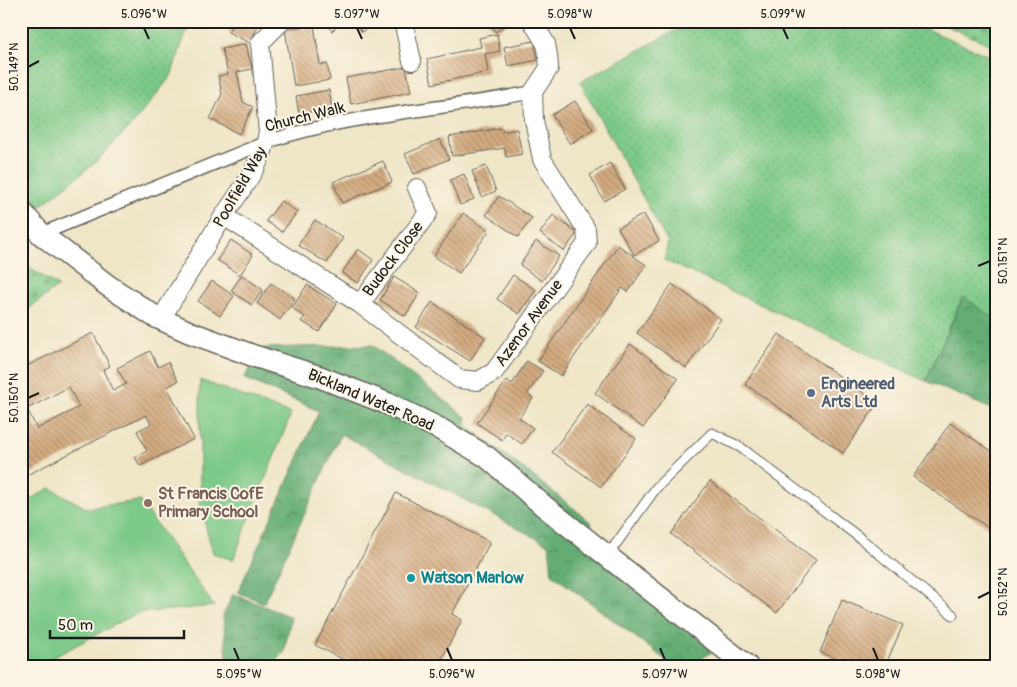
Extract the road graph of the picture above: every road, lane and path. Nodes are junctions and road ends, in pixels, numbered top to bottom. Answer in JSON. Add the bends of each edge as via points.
{"nodes":[{"id":1,"x":282,"y":21,"type":"edge"},
{"id":2,"x":402,"y":21,"type":"edge"},
{"id":3,"x":532,"y":21,"type":"edge"},
{"id":4,"x":412,"y":61,"type":"dead end"},
{"id":5,"x":533,"y":92,"type":"junction"},
{"id":6,"x":267,"y":142,"type":"junction"},
{"id":7,"x":417,"y":188,"type":"dead end"},
{"id":8,"x":224,"y":216,"type":"junction"},
{"id":9,"x":29,"y":225,"type":"edge"},
{"id":10,"x":360,"y":304,"type":"junction"},
{"id":11,"x":161,"y":319,"type":"junction"},
{"id":12,"x":608,"y":555,"type":"junction"},
{"id":13,"x":953,"y":615,"type":"dead end"},
{"id":14,"x":747,"y":666,"type":"edge"}],
"edges":[{"from":1,"to":6,"type":"street","name":"Poolfield Way","via":[[260,43]]},
{"from":2,"to":4,"type":"street"},
{"from":3,"to":5,"type":"street","via":[[546,44],[549,68]]},
{"from":5,"to":6,"type":"street","name":"Church Walk","via":[[296,132]]},
{"from":5,"to":10,"type":"street","name":"Azenor Avenue","via":[[534,120],[542,159],[586,229],[587,243],[494,372],[478,381],[459,380]]},
{"from":6,"to":8,"type":"street","name":"Poolfield Way","via":[[245,185]]},
{"from":6,"to":9,"type":"street","name":"Church Walk"},
{"from":7,"to":10,"type":"street","name":"Budock Close","via":[[428,214]]},
{"from":8,"to":10,"type":"street","name":"Azenor Avenue"},
{"from":8,"to":11,"type":"street","name":"Poolfield Way"},
{"from":9,"to":11,"type":"street","name":"Bickland Water Road","via":[[107,285]]},
{"from":11,"to":12,"type":"street","name":"Bickland Water Road","via":[[392,405],[440,429],[487,457]]},
{"from":12,"to":13,"type":"lane","via":[[656,488],[712,433],[740,447],[860,538]]},
{"from":12,"to":14,"type":"street","name":"Bickland Water Road"}]}
